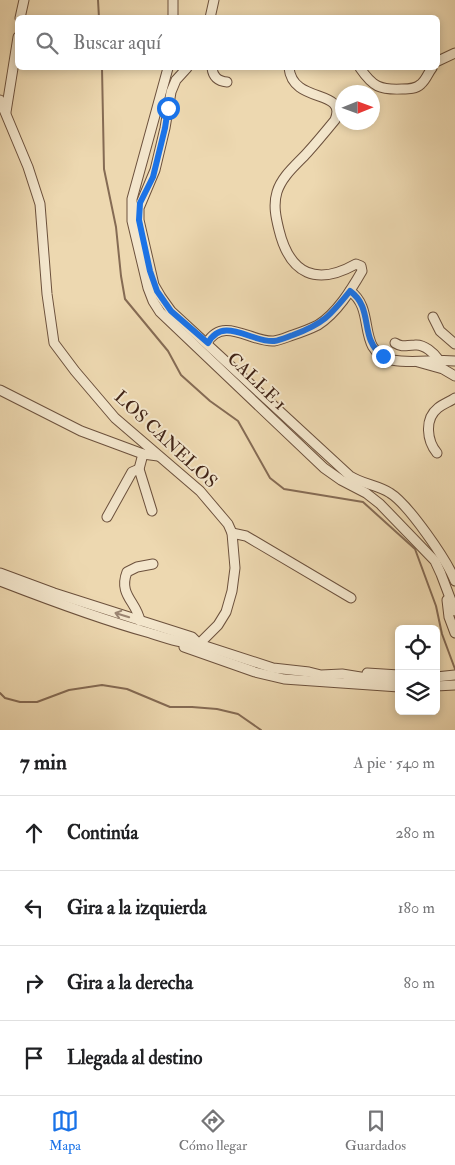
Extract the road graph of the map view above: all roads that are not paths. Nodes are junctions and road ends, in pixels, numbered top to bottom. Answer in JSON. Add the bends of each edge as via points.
{"nodes":[{"id":1,"x":24,"y":0,"type":"edge"},
{"id":2,"x":173,"y":0,"type":"edge"},
{"id":3,"x":214,"y":0,"type":"edge"},
{"id":4,"x":21,"y":15,"type":"edge"},
{"id":5,"x":173,"y":15,"type":"edge"},
{"id":6,"x":211,"y":15,"type":"edge"},
{"id":7,"x":455,"y":53,"type":"edge"},
{"id":8,"x":15,"y":56,"type":"edge"},
{"id":9,"x":440,"y":61,"type":"edge"},
{"id":10,"x":167,"y":70,"type":"edge"},
{"id":11,"x":185,"y":70,"type":"edge"},
{"id":12,"x":213,"y":70,"type":"edge"},
{"id":13,"x":289,"y":70,"type":"edge"},
{"id":14,"x":362,"y":70,"type":"edge"},
{"id":15,"x":431,"y":70,"type":"edge"},
{"id":16,"x":226,"y":82,"type":"dead end"},
{"id":17,"x":0,"y":100,"type":"edge"},
{"id":18,"x":6,"y":112,"type":"junction"},
{"id":19,"x":350,"y":291,"type":"junction"},
{"id":20,"x":432,"y":317,"type":"dead end"},
{"id":21,"x":208,"y":343,"type":"junction"},
{"id":22,"x":395,"y":343,"type":"dead end"},
{"id":23,"x":455,"y":344,"type":"edge"},
{"id":24,"x":439,"y":360,"type":"junction"},
{"id":25,"x":415,"y":361,"type":"junction"},
{"id":26,"x":455,"y":361,"type":"edge"},
{"id":27,"x":455,"y":376,"type":"edge"},
{"id":28,"x":0,"y":390,"type":"edge"},
{"id":29,"x":455,"y":398,"type":"edge"},
{"id":30,"x":437,"y":453,"type":"dead end"},
{"id":31,"x":143,"y":454,"type":"junction"},
{"id":32,"x":158,"y":456,"type":"junction"},
{"id":33,"x":139,"y":469,"type":"junction"},
{"id":34,"x":152,"y":511,"type":"dead end"},
{"id":35,"x":107,"y":517,"type":"dead end"},
{"id":36,"x":232,"y":533,"type":"junction"},
{"id":37,"x":153,"y":564,"type":"dead end"},
{"id":38,"x":0,"y":574,"type":"edge"},
{"id":39,"x":0,"y":581,"type":"edge"},
{"id":40,"x":455,"y":581,"type":"edge"},
{"id":41,"x":445,"y":588,"type":"junction"},
{"id":42,"x":351,"y":598,"type":"dead end"},
{"id":43,"x":95,"y":611,"type":"junction"},
{"id":44,"x":455,"y":611,"type":"edge"},
{"id":45,"x":140,"y":621,"type":"junction"},
{"id":46,"x":455,"y":633,"type":"edge"},
{"id":47,"x":158,"y":642,"type":"dead end"},
{"id":48,"x":199,"y":644,"type":"junction"},
{"id":49,"x":309,"y":672,"type":"junction"},
{"id":50,"x":395,"y":675,"type":"edge"},
{"id":51,"x":455,"y":675,"type":"edge"},
{"id":52,"x":440,"y":677,"type":"edge"},
{"id":53,"x":395,"y":680,"type":"edge"},
{"id":54,"x":455,"y":685,"type":"edge"},
{"id":55,"x":440,"y":686,"type":"edge"},
{"id":56,"x":395,"y":687,"type":"edge"}],
"edges":[{"from":1,"to":4,"type":"street"},
{"from":2,"to":5,"type":"street"},
{"from":3,"to":6,"type":"street"},
{"from":7,"to":9,"type":"street"},
{"from":8,"to":18,"type":"street"},
{"from":10,"to":41,"type":"street","name":"CALLE 1","via":[[132,199],[131,214],[153,301],[164,317],[324,468],[380,504],[430,555]]},
{"from":11,"to":21,"type":"street","via":[[170,92],[155,170],[140,203],[139,214],[157,291],[171,311]]},
{"from":12,"to":16,"type":"street","via":[[215,77]]},
{"from":13,"to":19,"type":"street","via":[[299,87],[331,101],[337,115],[280,186],[275,203],[280,233],[290,256],[308,273],[333,274],[355,264],[361,266],[362,271]]},
{"from":14,"to":15,"type":"street","via":[[373,84],[387,90],[419,86]]},
{"from":17,"to":18,"type":"street","name":"LOS CANELOS"},
{"from":18,"to":32,"type":"street","name":"LOS CANELOS","via":[[40,204],[54,342],[115,418]]},
{"from":19,"to":21,"type":"street","via":[[324,321],[311,329],[286,338],[264,341],[228,330],[215,334]]},
{"from":19,"to":25,"type":"street","via":[[363,307],[368,337],[375,349],[393,360]]},
{"from":20,"to":23,"type":"street","via":[[440,331]]},
{"from":21,"to":40,"type":"street","via":[[350,476],[385,490],[400,501],[443,556]]},
{"from":22,"to":24,"type":"street","via":[[420,346]]},
{"from":24,"to":25,"type":"street"},
{"from":24,"to":26,"type":"street"},
{"from":25,"to":27,"type":"street"},
{"from":28,"to":31,"type":"street","via":[[81,430]]},
{"from":29,"to":30,"type":"street","via":[[436,410],[430,419],[429,436]]},
{"from":31,"to":32,"type":"street"},
{"from":31,"to":33,"type":"street"},
{"from":32,"to":36,"type":"street","name":"LOS CANELOS","via":[[200,491]]},
{"from":33,"to":34,"type":"street"},
{"from":33,"to":35,"type":"street","via":[[132,472]]},
{"from":36,"to":42,"type":"street","via":[[246,536]]},
{"from":36,"to":48,"type":"street","name":"LOS CANELOS","via":[[235,568],[226,612]]},
{"from":37,"to":45,"type":"street","via":[[127,572],[124,580],[126,594]]},
{"from":38,"to":43,"type":"street"},
{"from":39,"to":43,"type":"street"},
{"from":41,"to":44,"type":"street","name":"CALLE 1"},
{"from":41,"to":46,"type":"street","name":"CALLE 1"},
{"from":45,"to":43,"type":"street","one_way":true},
{"from":43,"to":48,"type":"street","via":[[134,629]]},
{"from":45,"to":48,"type":"street","via":[[192,637]]},
{"from":47,"to":56,"type":"street","via":[[172,643],[284,679]]},
{"from":48,"to":49,"type":"street","via":[[273,668]]},
{"from":49,"to":50,"type":"street"},
{"from":49,"to":53,"type":"street"},
{"from":51,"to":52,"type":"street"},
{"from":54,"to":55,"type":"street"}]}
